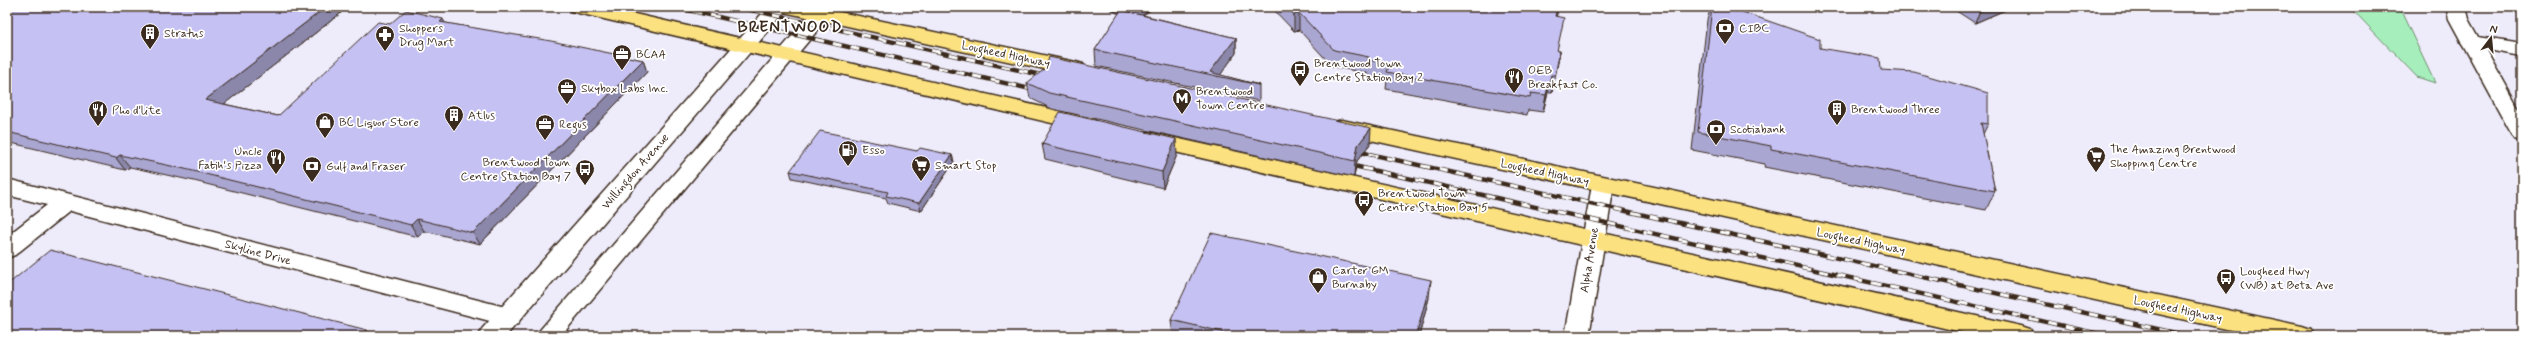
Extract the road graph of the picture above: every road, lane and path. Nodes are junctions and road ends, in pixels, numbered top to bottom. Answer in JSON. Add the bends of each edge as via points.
{"nodes":[{"id":1,"x":578,"y":7,"type":"edge"},
{"id":2,"x":779,"y":7,"type":"edge"},
{"id":3,"x":788,"y":7,"type":"edge"},
{"id":4,"x":2456,"y":7,"type":"edge"},
{"id":5,"x":824,"y":11,"type":"edge"},
{"id":6,"x":2471,"y":42,"type":"junction"},
{"id":7,"x":745,"y":45,"type":"junction"},
{"id":8,"x":2522,"y":50,"type":"edge"},
{"id":9,"x":787,"y":55,"type":"junction"},
{"id":10,"x":1093,"y":72,"type":"edge"},
{"id":11,"x":1323,"y":123,"type":"edge"},
{"id":12,"x":1107,"y":129,"type":"edge"},
{"id":13,"x":2522,"y":133,"type":"edge"},
{"id":14,"x":1130,"y":135,"type":"edge"},
{"id":15,"x":1603,"y":185,"type":"junction"},
{"id":16,"x":7,"y":187,"type":"edge"},
{"id":17,"x":66,"y":202,"type":"junction"},
{"id":18,"x":1592,"y":239,"type":"junction"},
{"id":19,"x":7,"y":249,"type":"edge"},
{"id":20,"x":509,"y":317,"type":"junction"},
{"id":21,"x":492,"y":336,"type":"edge"},
{"id":22,"x":547,"y":336,"type":"edge"},
{"id":23,"x":1577,"y":336,"type":"edge"},
{"id":24,"x":2021,"y":336,"type":"edge"},
{"id":25,"x":2302,"y":336,"type":"edge"}],
"edges":[{"from":1,"to":7,"type":"main road"},
{"from":2,"to":7,"type":"street","name":"Willingdon Avenue"},
{"from":3,"to":5,"type":"main road","name":"Lougheed Highway"},
{"from":4,"to":6,"type":"street"},
{"from":5,"to":9,"type":"street"},
{"from":5,"to":10,"type":"main road","name":"Lougheed Highway"},
{"from":6,"to":8,"type":"street"},
{"from":6,"to":13,"type":"street"},
{"from":7,"to":9,"type":"main road"},
{"from":7,"to":20,"type":"street","name":"Willingdon Avenue"},
{"from":9,"to":12,"type":"main road"},
{"from":9,"to":22,"type":"street"},
{"from":11,"to":15,"type":"main road","name":"Lougheed Highway"},
{"from":14,"to":18,"type":"main road"},
{"from":15,"to":18,"type":"street","name":"Alpha Avenue"},
{"from":15,"to":25,"type":"main road","name":"Lougheed Highway"},
{"from":16,"to":17,"type":"street","name":"Skyline Drive"},
{"from":17,"to":19,"type":"street"},
{"from":17,"to":20,"type":"street","name":"Skyline Drive"},
{"from":18,"to":23,"type":"street","name":"Alpha Avenue"},
{"from":18,"to":24,"type":"main road"},
{"from":20,"to":21,"type":"street","name":"Willingdon Avenue"}]}
